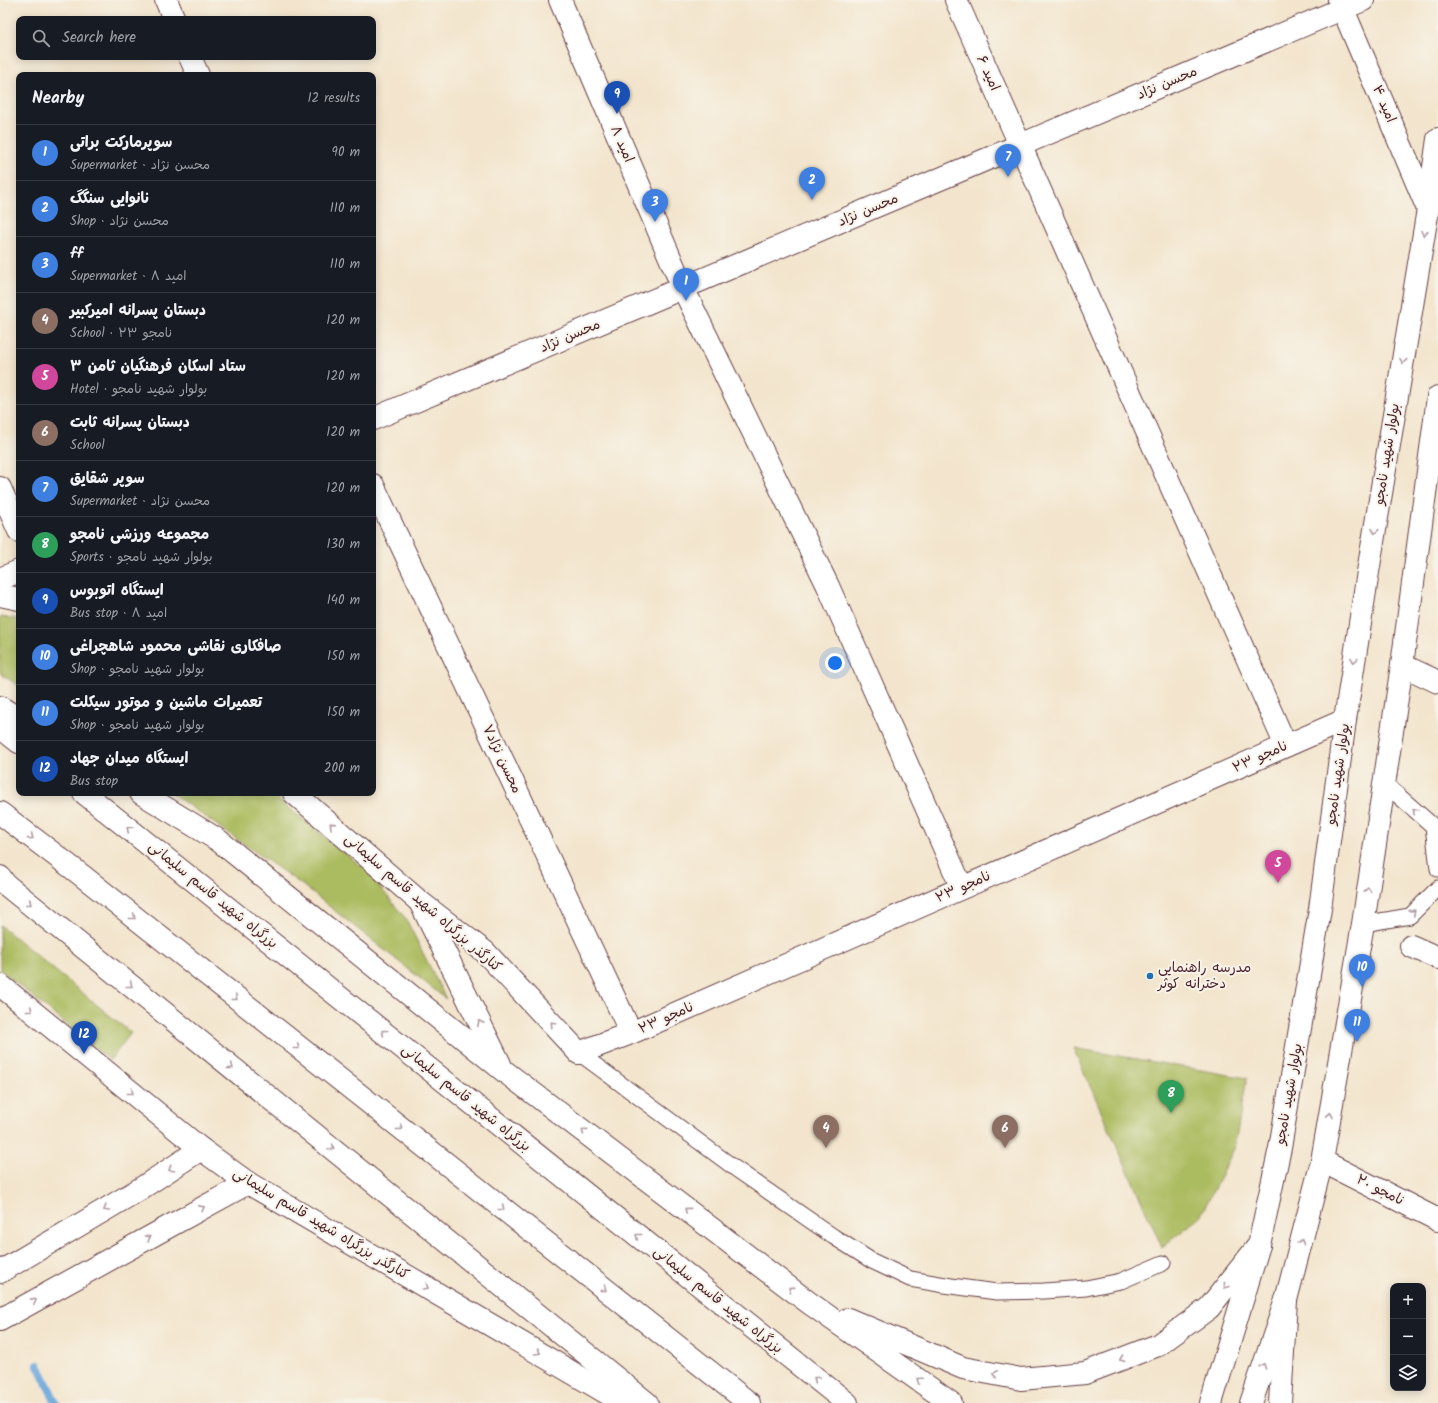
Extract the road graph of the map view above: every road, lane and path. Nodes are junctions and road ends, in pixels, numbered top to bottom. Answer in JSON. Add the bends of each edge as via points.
{"nodes":[{"id":1,"x":166,"y":0,"type":"edge"},
{"id":2,"x":560,"y":0,"type":"edge"},
{"id":3,"x":956,"y":0,"type":"edge"},
{"id":4,"x":1363,"y":0,"type":"edge"},
{"id":5,"x":1341,"y":4,"type":"edge"},
{"id":6,"x":173,"y":16,"type":"edge"},
{"id":7,"x":191,"y":60,"type":"edge"},
{"id":8,"x":197,"y":72,"type":"edge"},
{"id":9,"x":1438,"y":139,"type":"edge"},
{"id":10,"x":1020,"y":145,"type":"junction"},
{"id":11,"x":1428,"y":209,"type":"junction"},
{"id":12,"x":683,"y":288,"type":"junction"},
{"id":13,"x":1438,"y":397,"type":"edge"},
{"id":14,"x":376,"y":418,"type":"edge"},
{"id":15,"x":0,"y":488,"type":"edge"},
{"id":16,"x":376,"y":491,"type":"edge"},
{"id":17,"x":16,"y":524,"type":"edge"},
{"id":18,"x":16,"y":572,"type":"edge"},
{"id":19,"x":0,"y":579,"type":"edge"},
{"id":20,"x":0,"y":595,"type":"edge"},
{"id":21,"x":16,"y":598,"type":"edge"},
{"id":22,"x":1402,"y":665,"type":"junction"},
{"id":23,"x":1438,"y":682,"type":"edge"},
{"id":24,"x":0,"y":708,"type":"edge"},
{"id":25,"x":16,"y":717,"type":"edge"},
{"id":26,"x":1345,"y":720,"type":"junction"},
{"id":27,"x":0,"y":727,"type":"edge"},
{"id":28,"x":16,"y":740,"type":"edge"},
{"id":29,"x":1286,"y":746,"type":"junction"},
{"id":30,"x":1384,"y":783,"type":"junction"},
{"id":31,"x":88,"y":796,"type":"edge"},
{"id":32,"x":146,"y":796,"type":"edge"},
{"id":33,"x":297,"y":796,"type":"edge"},
{"id":34,"x":0,"y":813,"type":"edge"},
{"id":35,"x":1438,"y":870,"type":"edge"},
{"id":36,"x":0,"y":877,"type":"edge"},
{"id":37,"x":962,"y":888,"type":"junction"},
{"id":38,"x":1438,"y":888,"type":"edge"},
{"id":39,"x":420,"y":902,"type":"junction"},
{"id":40,"x":1363,"y":924,"type":"junction"},
{"id":41,"x":1411,"y":946,"type":"dead end"},
{"id":42,"x":1438,"y":958,"type":"edge"},
{"id":43,"x":0,"y":985,"type":"edge"},
{"id":44,"x":631,"y":1033,"type":"junction"},
{"id":45,"x":579,"y":1053,"type":"junction"},
{"id":46,"x":504,"y":1071,"type":"junction"},
{"id":47,"x":201,"y":1149,"type":"junction"},
{"id":48,"x":1322,"y":1161,"type":"junction"},
{"id":49,"x":248,"y":1184,"type":"junction"},
{"id":50,"x":1438,"y":1220,"type":"edge"},
{"id":51,"x":1259,"y":1245,"type":"junction"},
{"id":52,"x":1163,"y":1263,"type":"dead end"},
{"id":53,"x":0,"y":1272,"type":"edge"},
{"id":54,"x":1286,"y":1300,"type":"junction"},
{"id":55,"x":808,"y":1302,"type":"junction"},
{"id":56,"x":0,"y":1320,"type":"edge"},
{"id":57,"x":624,"y":1403,"type":"edge"},
{"id":58,"x":647,"y":1403,"type":"edge"},
{"id":59,"x":749,"y":1403,"type":"edge"},
{"id":60,"x":847,"y":1403,"type":"edge"},
{"id":61,"x":951,"y":1403,"type":"edge"},
{"id":62,"x":1211,"y":1403,"type":"edge"},
{"id":63,"x":1251,"y":1403,"type":"edge"},
{"id":64,"x":1280,"y":1403,"type":"edge"}],
"edges":[{"from":1,"to":6,"type":"main road"},
{"from":2,"to":12,"type":"main road","name":"امید ۸"},
{"from":3,"to":10,"type":"main road","name":"امید ۶"},
{"from":4,"to":5,"type":"main road","name":"محسن نژاد"},
{"from":5,"to":10,"type":"main road","name":"محسن نژاد"},
{"from":5,"to":11,"type":"main road","name":"امید ۴"},
{"from":7,"to":8,"type":"main road"},
{"from":9,"to":11,"type":"main road","name":"بولوار شهید نامجو"},
{"from":10,"to":12,"type":"main road","name":"محسن نژاد"},
{"from":10,"to":29,"type":"main road","name":"امید ۶"},
{"from":11,"to":26,"type":"main road","name":"بولوار شهید نامجو","one_way":true},
{"from":12,"to":14,"type":"main road","name":"محسن نژاد"},
{"from":12,"to":37,"type":"main road","name":"امید ۸","via":[[828,586]]},
{"from":13,"to":22,"type":"main road"},
{"from":15,"to":17,"type":"main road"},
{"from":16,"to":44,"type":"main road","name":"محسن نژاد۷"},
{"from":18,"to":19,"type":"main road"},
{"from":20,"to":21,"type":"main road"},
{"from":22,"to":23,"type":"main road"},
{"from":22,"to":30,"type":"main road"},
{"from":24,"to":25,"type":"main road"},
{"from":26,"to":29,"type":"main road","name":"نامجو ۲۳"},
{"from":26,"to":51,"type":"main road","name":"بولوار شهید نامجو","via":[[1320,909],[1280,1148]]},
{"from":27,"to":28,"type":"main road"},
{"from":29,"to":37,"type":"main road","name":"نامجو ۲۳"},
{"from":35,"to":30,"type":"lane","one_way":true,"via":[[1433,826]]},
{"from":40,"to":30,"type":"main road","one_way":true},
{"from":60,"to":31,"type":"main road","name":"بزرگراه شهید قاسم سلیمانی","one_way":true},
{"from":32,"to":46,"type":"main road","via":[[218,840]]},
{"from":39,"to":33,"type":"main road","name":"کنارگذر بزرگراه شهید قاسم سلیمانی","one_way":true},
{"from":34,"to":59,"type":"main road","one_way":true},
{"from":36,"to":58,"type":"main road","one_way":true,"via":[[5,884]]},
{"from":37,"to":44,"type":"main road","name":"نامجو ۲۳"},
{"from":40,"to":38,"type":"lane","one_way":true,"via":[[1410,916]]},
{"from":45,"to":39,"type":"main road","name":"کنارگذر بزرگراه شهید قاسم سلیمانی","one_way":true,"via":[[485,952]]},
{"from":46,"to":39,"type":"main road","one_way":true},
{"from":48,"to":40,"type":"main road","one_way":true},
{"from":41,"to":42,"type":"main road"},
{"from":43,"to":47,"type":"main road","name":"کنارگذر بزرگراه شهید قاسم سلیمانی","one_way":true},
{"from":44,"to":45,"type":"main road","name":"نامجو ۲۳"},
{"from":45,"to":52,"type":"lane","via":[[808,1219],[872,1261],[910,1279],[997,1292],[1044,1291],[1086,1288],[1121,1281]]},
{"from":55,"to":46,"type":"main road","one_way":true},
{"from":47,"to":49,"type":"main road","name":"کنارگذر بزرگراه شهید قاسم سلیمانی"},
{"from":47,"to":53,"type":"main road","one_way":true,"via":[[140,1190]]},
{"from":48,"to":50,"type":"main road","name":"نامجو ۲۰"},
{"from":54,"to":48,"type":"main road","one_way":true},
{"from":56,"to":49,"type":"main road","one_way":true},
{"from":49,"to":57,"type":"main road","name":"کنارگذر بزرگراه شهید قاسم سلیمانی","one_way":true},
{"from":51,"to":55,"type":"main road","one_way":true,"via":[[1209,1308],[1158,1345],[1085,1373],[1021,1379],[962,1368]]},
{"from":51,"to":62,"type":"main road","name":"بولوار شهید نامجو"},
{"from":63,"to":54,"type":"main road","one_way":true},
{"from":54,"to":64,"type":"main road"},
{"from":61,"to":55,"type":"main road","one_way":true}]}
